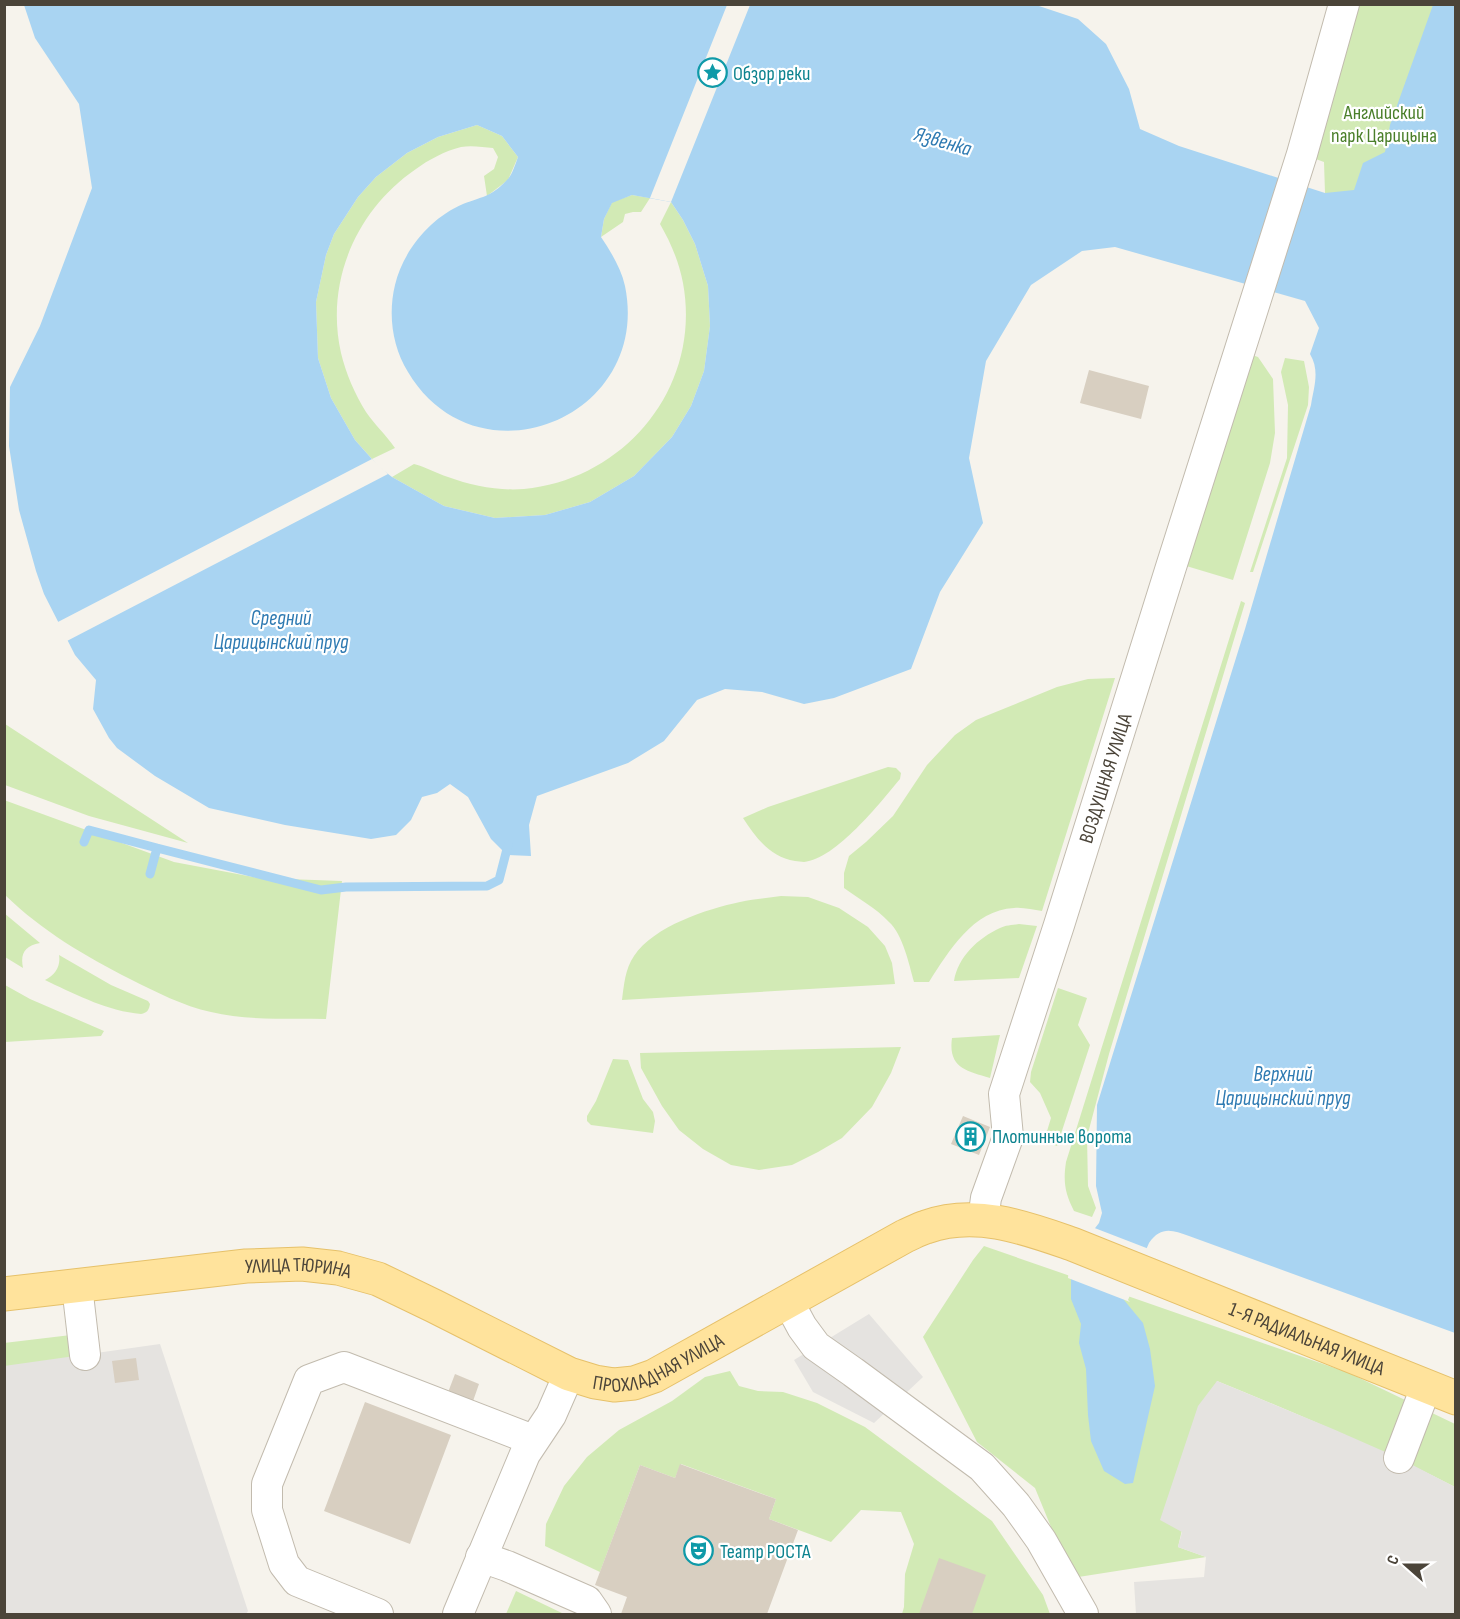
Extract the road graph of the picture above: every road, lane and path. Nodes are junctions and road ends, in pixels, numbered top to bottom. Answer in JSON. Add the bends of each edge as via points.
{"nodes":[{"id":1,"x":1344,"y":4,"type":"edge"},
{"id":2,"x":982,"y":1220,"type":"junction"},
{"id":3,"x":77,"y":1286,"type":"junction"},
{"id":4,"x":4,"y":1294,"type":"edge"},
{"id":5,"x":788,"y":1301,"type":"junction"},
{"id":6,"x":85,"y":1354,"type":"dead end"},
{"id":7,"x":569,"y":1374,"type":"junction"},
{"id":8,"x":1441,"y":1392,"type":"edge"},
{"id":9,"x":533,"y":1440,"type":"junction"},
{"id":10,"x":1399,"y":1458,"type":"dead end"},
{"id":11,"x":481,"y":1557,"type":"junction"},
{"id":12,"x":378,"y":1614,"type":"edge"},
{"id":13,"x":458,"y":1614,"type":"edge"},
{"id":14,"x":596,"y":1614,"type":"edge"},
{"id":15,"x":1083,"y":1614,"type":"edge"}],
"edges":[{"from":1,"to":2,"type":"street","name":"ВОЗДУШНАЯ УЛИЦА","via":[[1301,158],[1004,1094],[1008,1137]]},
{"from":2,"to":5,"type":"main road","name":"ПРОХЛАДНАЯ УЛИЦА","via":[[927,1227],[905,1236]]},
{"from":2,"to":8,"type":"main road","name":"1-Я РАДИАЛЬНАЯ УЛИЦА","via":[[1072,1244]]},
{"from":3,"to":4,"type":"main road","name":"УЛИЦА ТЮРИНА"},
{"from":3,"to":6,"type":"street"},
{"from":3,"to":7,"type":"main road","name":"УЛИЦА ТЮРИНА","via":[[246,1266],[302,1264],[338,1268],[378,1279]]},
{"from":5,"to":7,"type":"main road","name":"ПРОХЛАДНАЯ УЛИЦА","via":[[654,1376],[634,1383],[595,1382]]},
{"from":5,"to":15,"type":"street","via":[[816,1346],[982,1467],[1041,1540]]},
{"from":7,"to":9,"type":"street","name":"ПРОХЛАДНАЯ УЛИЦА","via":[[551,1415]]},
{"from":8,"to":10,"type":"street"},
{"from":9,"to":11,"type":"street","name":"ПРОХЛАДНАЯ УЛИЦА"},
{"from":9,"to":12,"type":"street","via":[[344,1367],[309,1380],[267,1484],[267,1510],[284,1564],[297,1581]]},
{"from":11,"to":13,"type":"street","name":"ПРОХЛАДНАЯ УЛИЦА"},
{"from":11,"to":14,"type":"street","via":[[587,1601]]}]}
